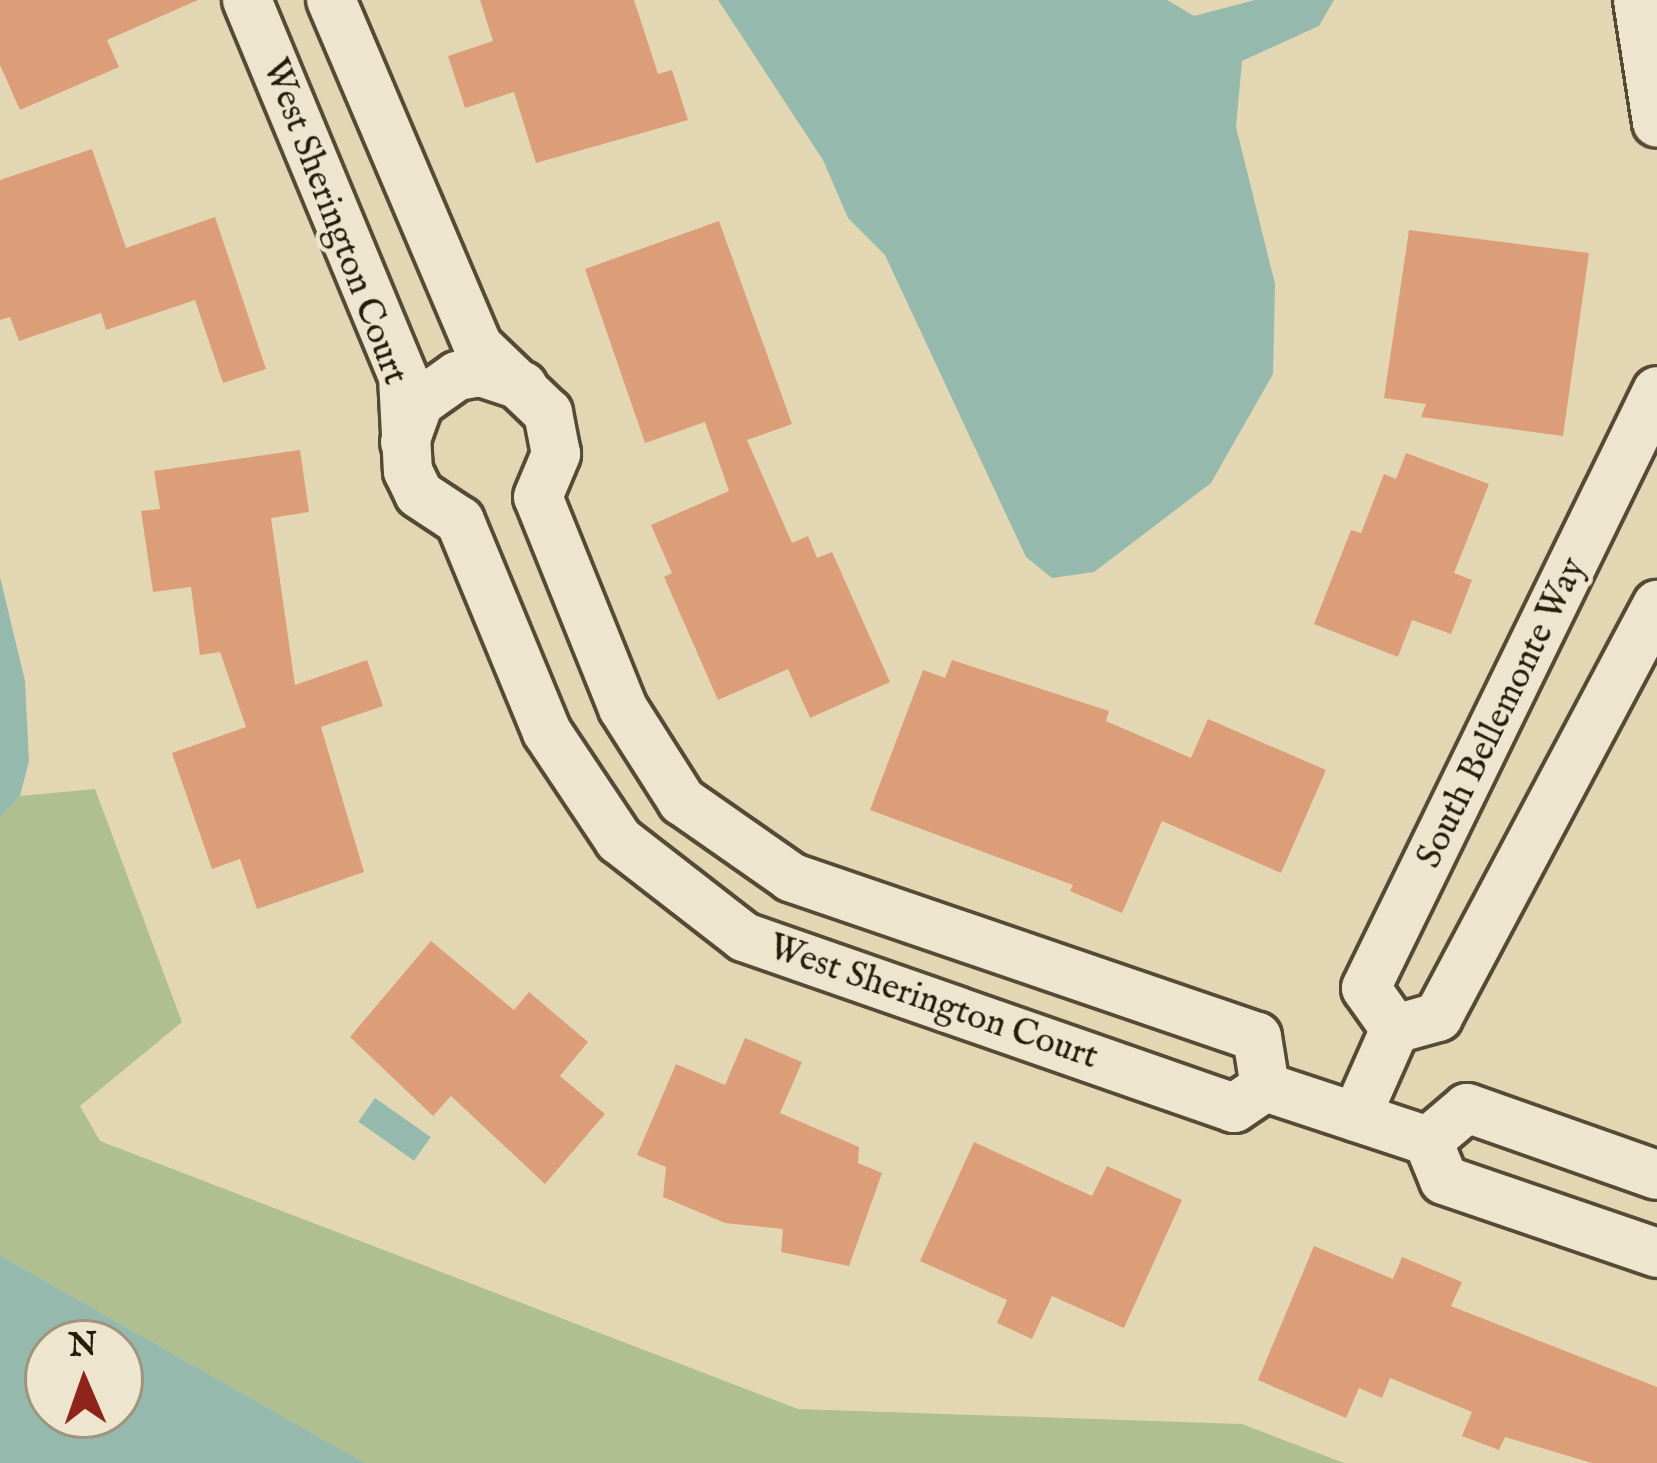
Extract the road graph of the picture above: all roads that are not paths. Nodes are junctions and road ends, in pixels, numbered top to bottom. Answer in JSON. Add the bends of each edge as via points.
{"nodes":[{"id":1,"x":247,"y":0,"type":"edge"},
{"id":2,"x":331,"y":0,"type":"edge"},
{"id":3,"x":1638,"y":0,"type":"edge"},
{"id":4,"x":1657,"y":123,"type":"edge"},
{"id":5,"x":525,"y":386,"type":"junction"},
{"id":6,"x":1657,"y":391,"type":"edge"},
{"id":7,"x":404,"y":447,"type":"junction"},
{"id":8,"x":538,"y":497,"type":"junction"},
{"id":9,"x":460,"y":521,"type":"junction"},
{"id":10,"x":1657,"y":605,"type":"edge"},
{"id":11,"x":1395,"y":1029,"type":"junction"},
{"id":12,"x":1265,"y":1088,"type":"junction"},
{"id":13,"x":1355,"y":1117,"type":"junction"},
{"id":14,"x":1428,"y":1141,"type":"junction"},
{"id":15,"x":1657,"y":1175,"type":"edge"},
{"id":16,"x":1657,"y":1253,"type":"edge"}],
"edges":[{"from":1,"to":7,"type":"street","name":"West Sherington Court","via":[[403,377]]},
{"from":2,"to":5,"type":"street","via":[[478,346]]},
{"from":3,"to":4,"type":"street"},
{"from":5,"to":7,"type":"street","name":"West Sherington Court","via":[[480,372],[457,376],[419,403]]},
{"from":5,"to":8,"type":"street","via":[[554,429],[556,454]]},
{"from":6,"to":11,"type":"street","name":"South Bellemonte Way","via":[[1366,988]]},
{"from":7,"to":9,"type":"street","name":"West Sherington Court","via":[[419,494]]},
{"from":8,"to":9,"type":"street","via":[[502,521]]},
{"from":8,"to":12,"type":"street","name":"West Sherington Court","via":[[622,708],[682,801],[791,877],[1257,1036]]},
{"from":9,"to":12,"type":"street","name":"West Sherington Court","via":[[547,733],[620,840],[744,937],[1234,1108]]},
{"from":10,"to":11,"type":"street","via":[[1438,1017]]},
{"from":11,"to":13,"type":"street"},
{"from":12,"to":13,"type":"street"},
{"from":13,"to":14,"type":"street"},
{"from":14,"to":15,"type":"street","via":[[1468,1108]]},
{"from":14,"to":16,"type":"street","via":[[1444,1180]]}]}
